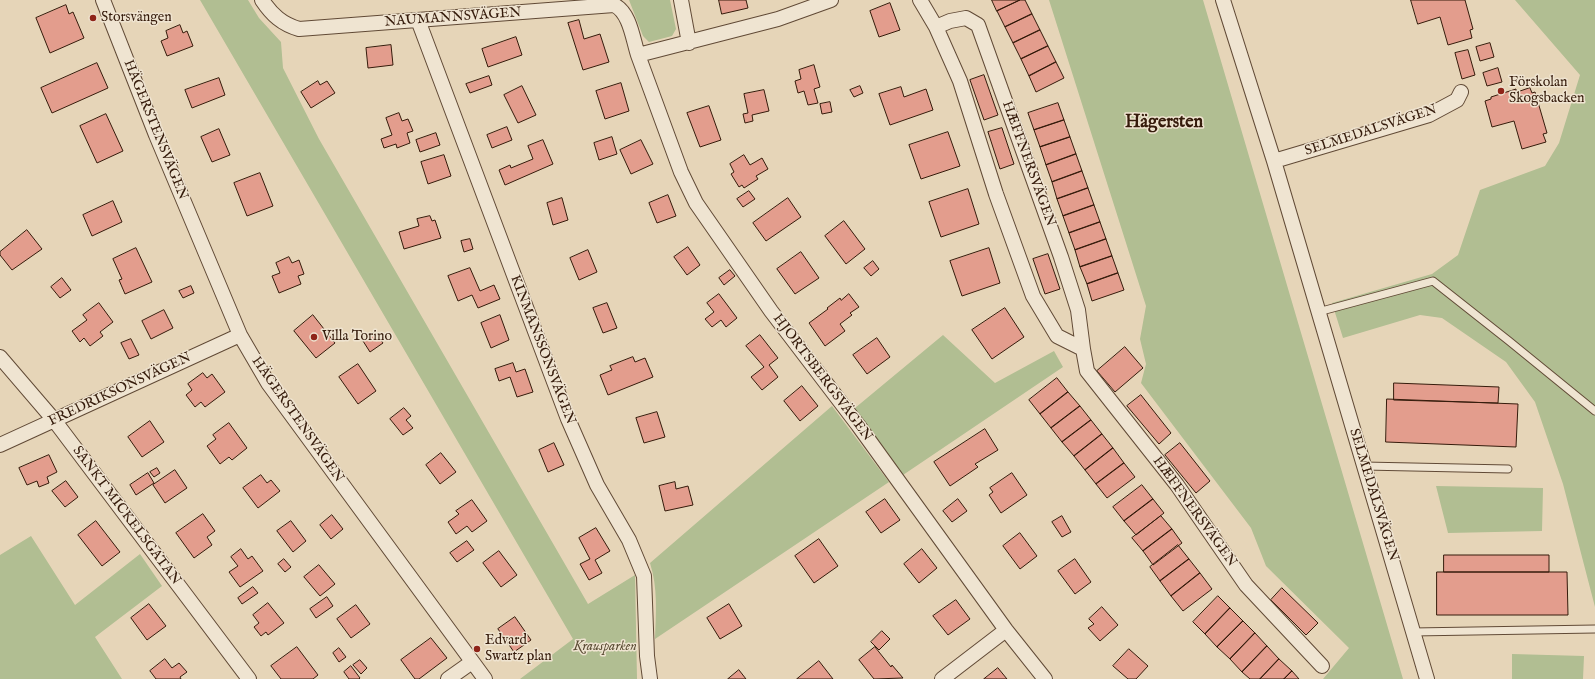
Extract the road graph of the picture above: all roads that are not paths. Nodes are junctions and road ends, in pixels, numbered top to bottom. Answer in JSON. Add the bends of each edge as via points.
{"nodes":[{"id":1,"x":103,"y":0,"type":"edge"},
{"id":2,"x":262,"y":0,"type":"edge"},
{"id":3,"x":681,"y":0,"type":"edge"},
{"id":4,"x":830,"y":0,"type":"edge"},
{"id":5,"x":920,"y":0,"type":"edge"},
{"id":6,"x":1223,"y":0,"type":"edge"},
{"id":7,"x":418,"y":20,"type":"junction"},
{"id":8,"x":936,"y":28,"type":"junction"},
{"id":9,"x":689,"y":43,"type":"junction"},
{"id":10,"x":638,"y":55,"type":"junction"},
{"id":11,"x":1461,"y":92,"type":"dead end"},
{"id":12,"x":1274,"y":161,"type":"junction"},
{"id":13,"x":1318,"y":312,"type":"junction"},
{"id":14,"x":240,"y":335,"type":"junction"},
{"id":15,"x":1083,"y":349,"type":"junction"},
{"id":16,"x":0,"y":357,"type":"edge"},
{"id":17,"x":1595,"y":411,"type":"edge"},
{"id":18,"x":54,"y":420,"type":"junction"},
{"id":19,"x":0,"y":445,"type":"edge"},
{"id":20,"x":1364,"y":466,"type":"junction"},
{"id":21,"x":1508,"y":469,"type":"dead end"},
{"id":22,"x":1595,"y":629,"type":"edge"},
{"id":23,"x":1006,"y":630,"type":"junction"},
{"id":24,"x":1413,"y":632,"type":"junction"},
{"id":25,"x":472,"y":662,"type":"junction"},
{"id":26,"x":1322,"y":666,"type":"dead end"},
{"id":27,"x":249,"y":679,"type":"edge"},
{"id":28,"x":448,"y":679,"type":"edge"},
{"id":29,"x":485,"y":679,"type":"edge"},
{"id":30,"x":650,"y":679,"type":"edge"},
{"id":31,"x":942,"y":679,"type":"edge"},
{"id":32,"x":1045,"y":679,"type":"edge"},
{"id":33,"x":1427,"y":679,"type":"edge"}],
"edges":[{"from":1,"to":14,"type":"street","name":"HÄGERSTENSVÄGEN"},
{"from":2,"to":7,"type":"street","name":"NAUMANNSVÄGEN","via":[[278,20],[299,29]]},
{"from":3,"to":9,"type":"street"},
{"from":4,"to":9,"type":"street","via":[[778,20]]},
{"from":5,"to":8,"type":"street"},
{"from":6,"to":12,"type":"street","name":"SELMEDALSVÄGEN"},
{"from":7,"to":10,"type":"street","name":"NAUMANNSVÄGEN","via":[[614,5],[620,8],[625,16]]},
{"from":7,"to":30,"type":"street","name":"KINMANSSONSVÄGEN","via":[[568,419],[597,485],[632,545],[644,576]]},
{"from":8,"to":15,"type":"street","via":[[960,81],[996,194],[1033,296],[1057,336]]},
{"from":8,"to":15,"type":"street","name":"HÆFFNERSVÄGEN","via":[[950,20],[966,18],[978,25],[1061,257],[1078,310]]},
{"from":9,"to":10,"type":"street"},
{"from":10,"to":23,"type":"street","name":"HJORTSBERGSVÄGEN","via":[[681,172],[696,203],[771,311],[858,425]]},
{"from":11,"to":12,"type":"street","name":"SELMEDALSVÄGEN","via":[[1457,100],[1430,115]]},
{"from":12,"to":13,"type":"street","name":"SELMEDALSVÄGEN"},
{"from":13,"to":17,"type":"lane","via":[[1433,281]]},
{"from":13,"to":20,"type":"street","name":"SELMEDALSVÄGEN"},
{"from":14,"to":18,"type":"street","name":"FREDRIKSONSVÄGEN"},
{"from":14,"to":25,"type":"street","name":"HÄGERSTENSVÄGEN","via":[[268,383]]},
{"from":15,"to":26,"type":"street","name":"HÆFFNERSVÄGEN","via":[[1087,371],[1177,485],[1246,585]]},
{"from":16,"to":18,"type":"street","name":"SANKT MICKELSGATAN"},
{"from":18,"to":19,"type":"street","name":"FREDRIKSONSVÄGEN"},
{"from":18,"to":27,"type":"street","name":"SANKT MICKELSGATAN"},
{"from":20,"to":21,"type":"lane"},
{"from":20,"to":24,"type":"street","name":"SELMEDALSVÄGEN"},
{"from":22,"to":24,"type":"lane"},
{"from":23,"to":31,"type":"street"},
{"from":23,"to":32,"type":"street","name":"HJORTSBERGSVÄGEN"},
{"from":24,"to":33,"type":"street","name":"SELMEDALSVÄGEN"},
{"from":25,"to":28,"type":"street"},
{"from":25,"to":29,"type":"street","name":"HÄGERSTENSVÄGEN"}]}
